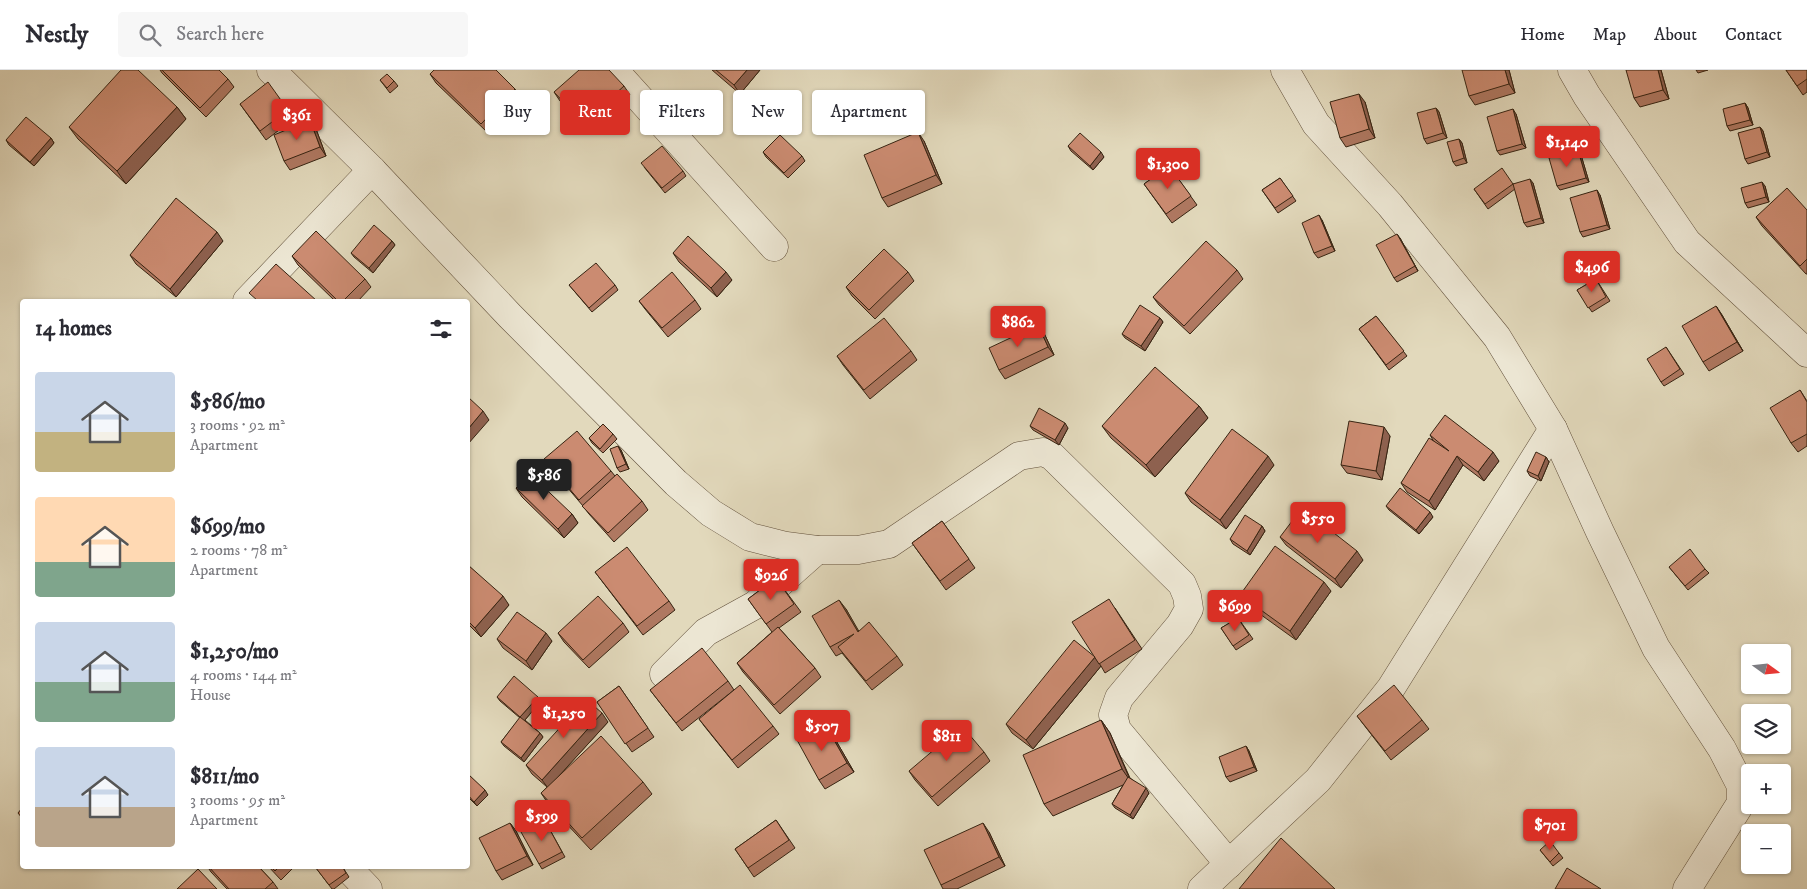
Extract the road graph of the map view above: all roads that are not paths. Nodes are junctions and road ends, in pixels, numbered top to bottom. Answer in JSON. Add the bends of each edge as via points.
{"nodes":[{"id":1,"x":272,"y":70,"type":"edge"},
{"id":2,"x":614,"y":70,"type":"edge"},
{"id":3,"x":1286,"y":70,"type":"edge"},
{"id":4,"x":1572,"y":70,"type":"edge"},
{"id":5,"x":372,"y":170,"type":"junction"},
{"id":6,"x":774,"y":247,"type":"dead end"},
{"id":7,"x":249,"y":299,"type":"edge"},
{"id":8,"x":1807,"y":353,"type":"edge"},
{"id":9,"x":1553,"y":429,"type":"junction"},
{"id":10,"x":817,"y":550,"type":"junction"},
{"id":11,"x":664,"y":674,"type":"dead end"},
{"id":12,"x":1230,"y":864,"type":"junction"},
{"id":13,"x":349,"y":869,"type":"edge"},
{"id":14,"x":368,"y":889,"type":"edge"},
{"id":15,"x":1202,"y":889,"type":"edge"},
{"id":16,"x":1687,"y":889,"type":"edge"}],
"edges":[{"from":1,"to":5,"type":"street"},
{"from":2,"to":6,"type":"street"},
{"from":3,"to":9,"type":"street","via":[[1316,124],[1390,205],[1497,337]]},
{"from":4,"to":8,"type":"street","via":[[1687,242]]},
{"from":5,"to":7,"type":"street"},
{"from":5,"to":10,"type":"street","via":[[510,316],[676,483],[711,513],[750,537]]},
{"from":9,"to":12,"type":"street","via":[[1391,688],[1318,780]]},
{"from":9,"to":16,"type":"street","via":[[1656,648],[1722,749],[1741,786],[1741,803]]},
{"from":10,"to":11,"type":"street","via":[[755,605],[706,632]]},
{"from":10,"to":12,"type":"street","via":[[858,550],[889,544],[1020,456],[1043,452],[1052,456],[1182,584],[1189,609],[1180,625],[1119,698],[1113,715],[1122,737]]},
{"from":12,"to":15,"type":"street"},
{"from":13,"to":14,"type":"street"}]}
